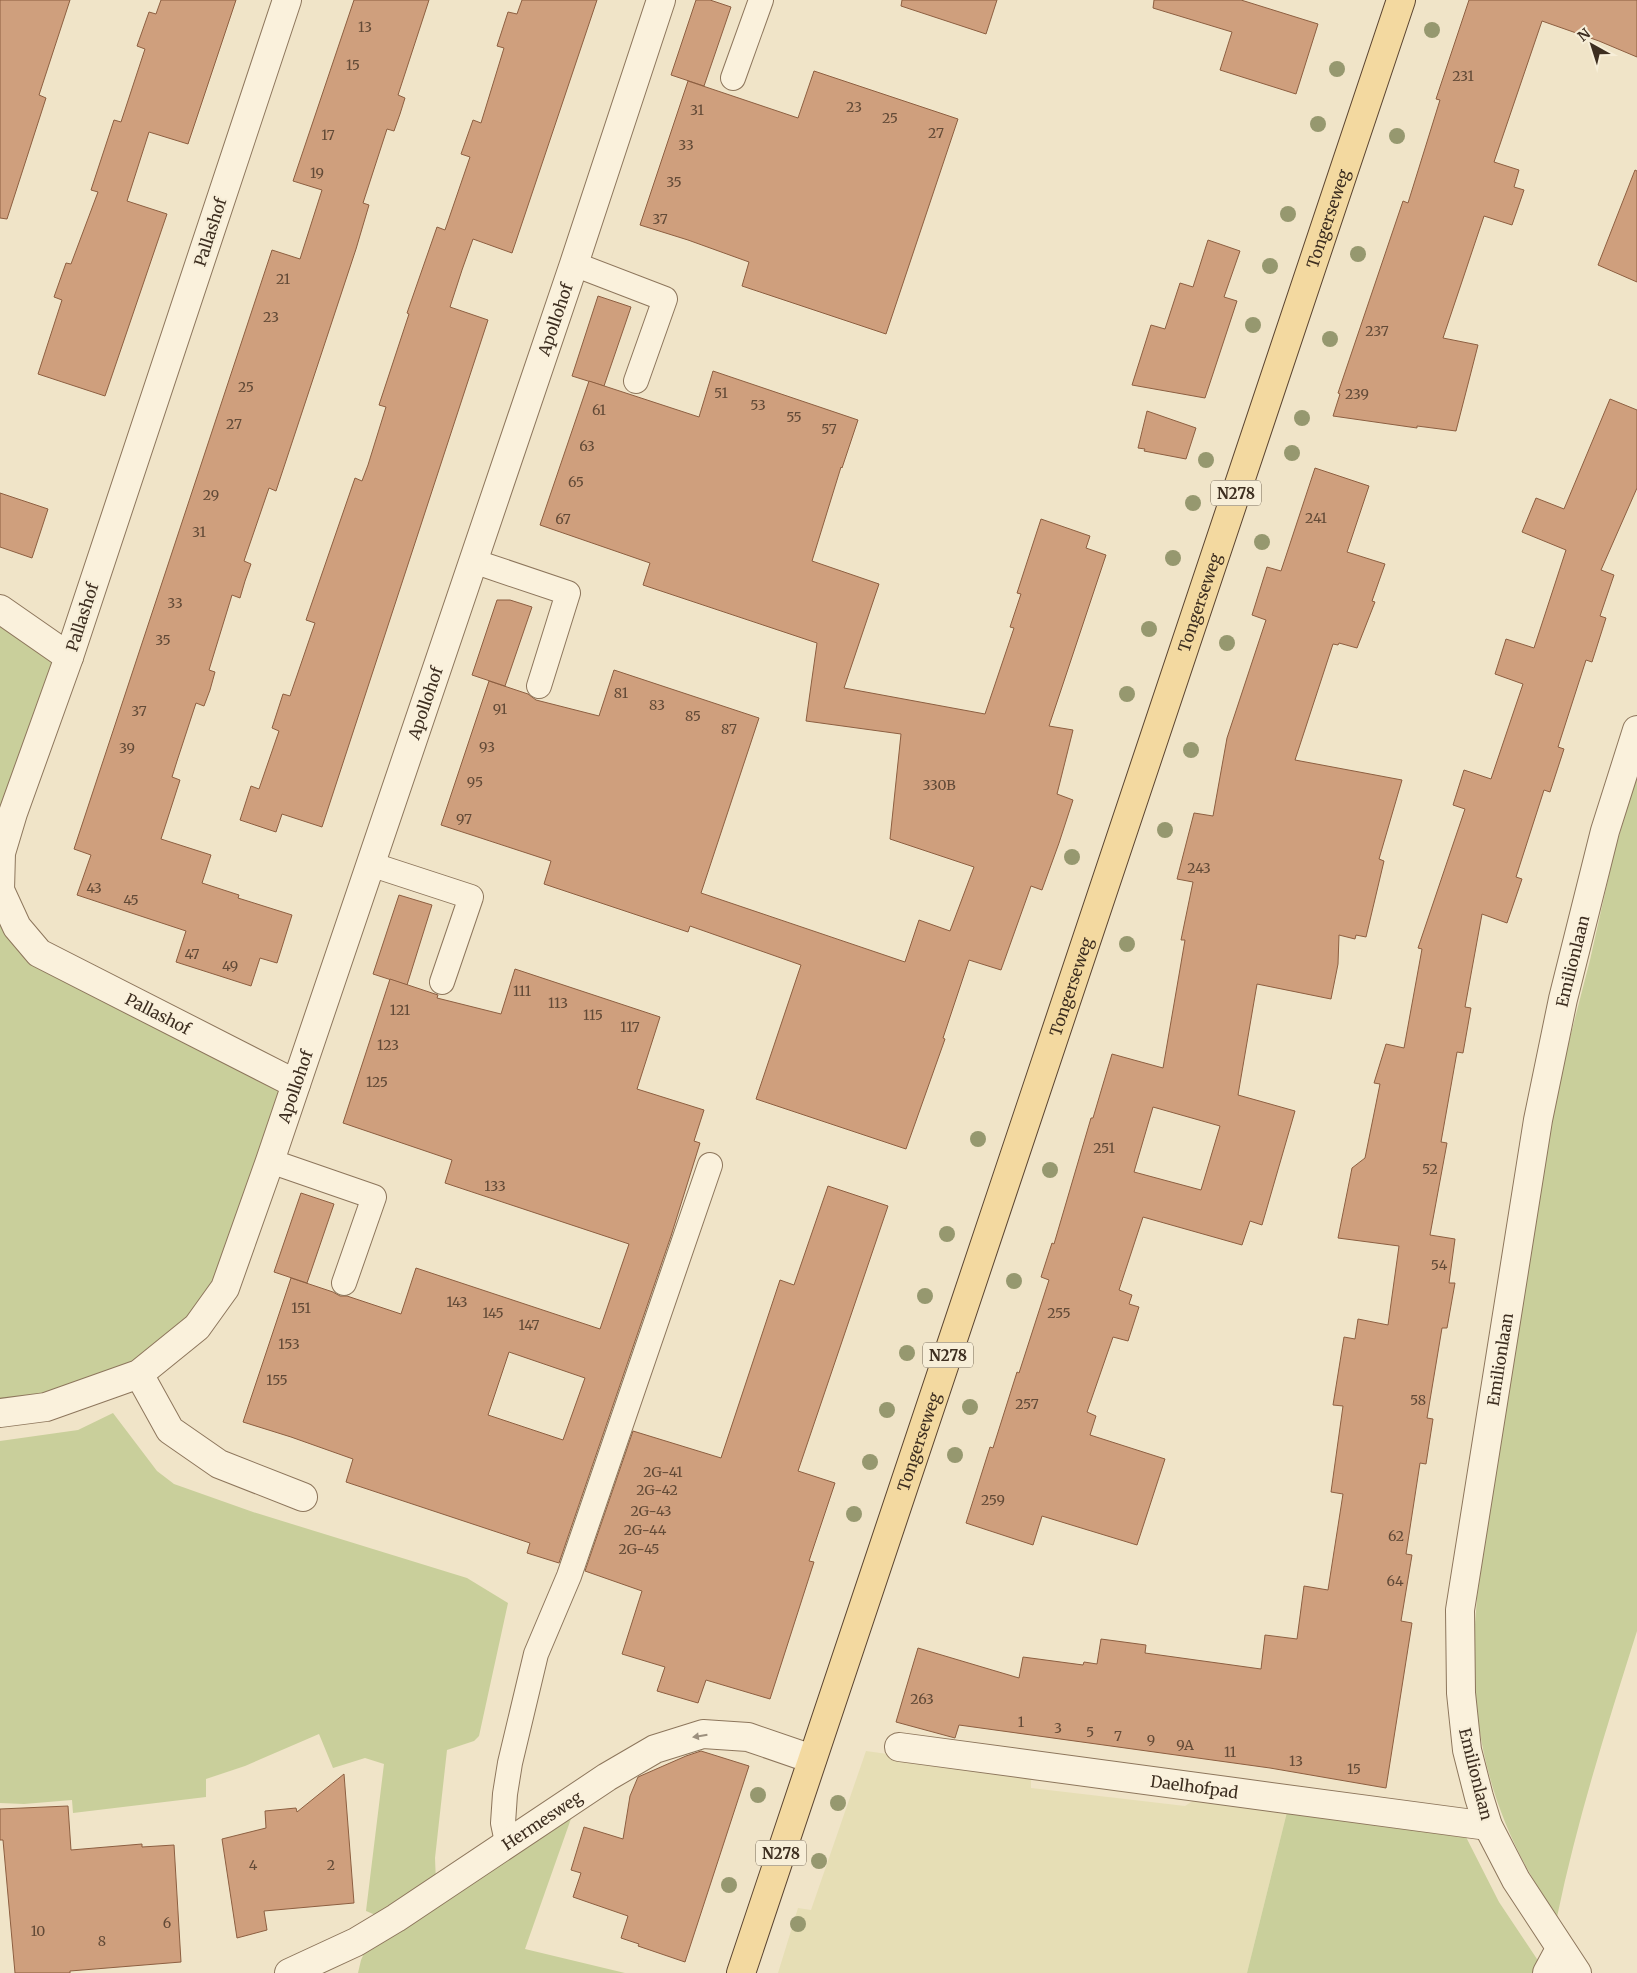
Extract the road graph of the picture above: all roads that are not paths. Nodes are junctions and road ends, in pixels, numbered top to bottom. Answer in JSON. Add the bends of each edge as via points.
{"nodes":[{"id":1,"x":287,"y":0,"type":"edge"},
{"id":2,"x":661,"y":0,"type":"edge"},
{"id":3,"x":761,"y":0,"type":"edge"},
{"id":4,"x":1401,"y":0,"type":"edge"},
{"id":5,"x":733,"y":78,"type":"dead end"},
{"id":6,"x":574,"y":264,"type":"junction"},
{"id":7,"x":636,"y":381,"type":"dead end"},
{"id":8,"x":473,"y":561,"type":"junction"},
{"id":9,"x":0,"y":608,"type":"edge"},
{"id":10,"x":69,"y":657,"type":"junction"},
{"id":11,"x":539,"y":686,"type":"dead end"},
{"id":12,"x":1637,"y":730,"type":"edge"},
{"id":13,"x":370,"y":864,"type":"junction"},
{"id":14,"x":442,"y":982,"type":"dead end"},
{"id":15,"x":296,"y":1084,"type":"junction"},
{"id":16,"x":270,"y":1161,"type":"junction"},
{"id":17,"x":710,"y":1165,"type":"dead end"},
{"id":18,"x":344,"y":1283,"type":"dead end"},
{"id":19,"x":139,"y":1374,"type":"junction"},
{"id":20,"x":0,"y":1412,"type":"edge"},
{"id":21,"x":302,"y":1497,"type":"dead end"},
{"id":22,"x":899,"y":1748,"type":"dead end"},
{"id":23,"x":812,"y":1759,"type":"junction"},
{"id":24,"x":1488,"y":1826,"type":"junction"},
{"id":25,"x":507,"y":1842,"type":"junction"},
{"id":26,"x":1560,"y":1950,"type":"junction"},
{"id":27,"x":289,"y":1973,"type":"edge"},
{"id":28,"x":741,"y":1973,"type":"edge"},
{"id":29,"x":1547,"y":1973,"type":"edge"},
{"id":30,"x":1577,"y":1973,"type":"edge"}],
"edges":[{"from":1,"to":10,"type":"street","name":"Pallashof"},
{"from":2,"to":6,"type":"street","name":"Apollohof"},
{"from":3,"to":5,"type":"lane"},
{"from":4,"to":23,"type":"main road","name":"Tongerseweg","number":"N278"},
{"from":6,"to":7,"type":"lane","via":[[665,298]]},
{"from":6,"to":8,"type":"street","name":"Apollohof"},
{"from":8,"to":11,"type":"lane","via":[[568,593]]},
{"from":8,"to":13,"type":"street","name":"Apollohof"},
{"from":9,"to":10,"type":"street"},
{"from":10,"to":15,"type":"street","name":"Pallashof","via":[[1,853],[0,890],[17,926],[38,953]]},
{"from":12,"to":24,"type":"street","name":"Emilionlaan","via":[[1602,840],[1563,999],[1538,1120],[1460,1610],[1459,1671],[1464,1727],[1467,1750]]},
{"from":13,"to":14,"type":"lane","via":[[471,897]]},
{"from":13,"to":15,"type":"street","name":"Apollohof"},
{"from":15,"to":16,"type":"street","name":"Apollohof"},
{"from":16,"to":18,"type":"lane","via":[[374,1197]]},
{"from":16,"to":19,"type":"street","name":"Apollohof","via":[[225,1288],[197,1327]]},
{"from":17,"to":25,"type":"lane","via":[[569,1576],[536,1654],[505,1794],[503,1823]]},
{"from":19,"to":20,"type":"street","name":"Apollohof","via":[[46,1407]]},
{"from":19,"to":21,"type":"street","via":[[170,1430],[219,1464]]},
{"from":22,"to":24,"type":"street","name":"Daelhofpad"},
{"from":23,"to":25,"type":"street","name":"Hermesweg","one_way":true,"via":[[748,1737],[703,1734],[678,1740],[655,1749],[607,1777]]},
{"from":23,"to":28,"type":"main road","name":"Tongerseweg","number":"N278"},
{"from":24,"to":26,"type":"street","name":"Emilionlaan","via":[[1516,1880]]},
{"from":25,"to":27,"type":"street","name":"Hermesweg","via":[[388,1923],[356,1942]]},
{"from":26,"to":29,"type":"street"},
{"from":26,"to":30,"type":"street","name":"Emilionlaan"}]}
